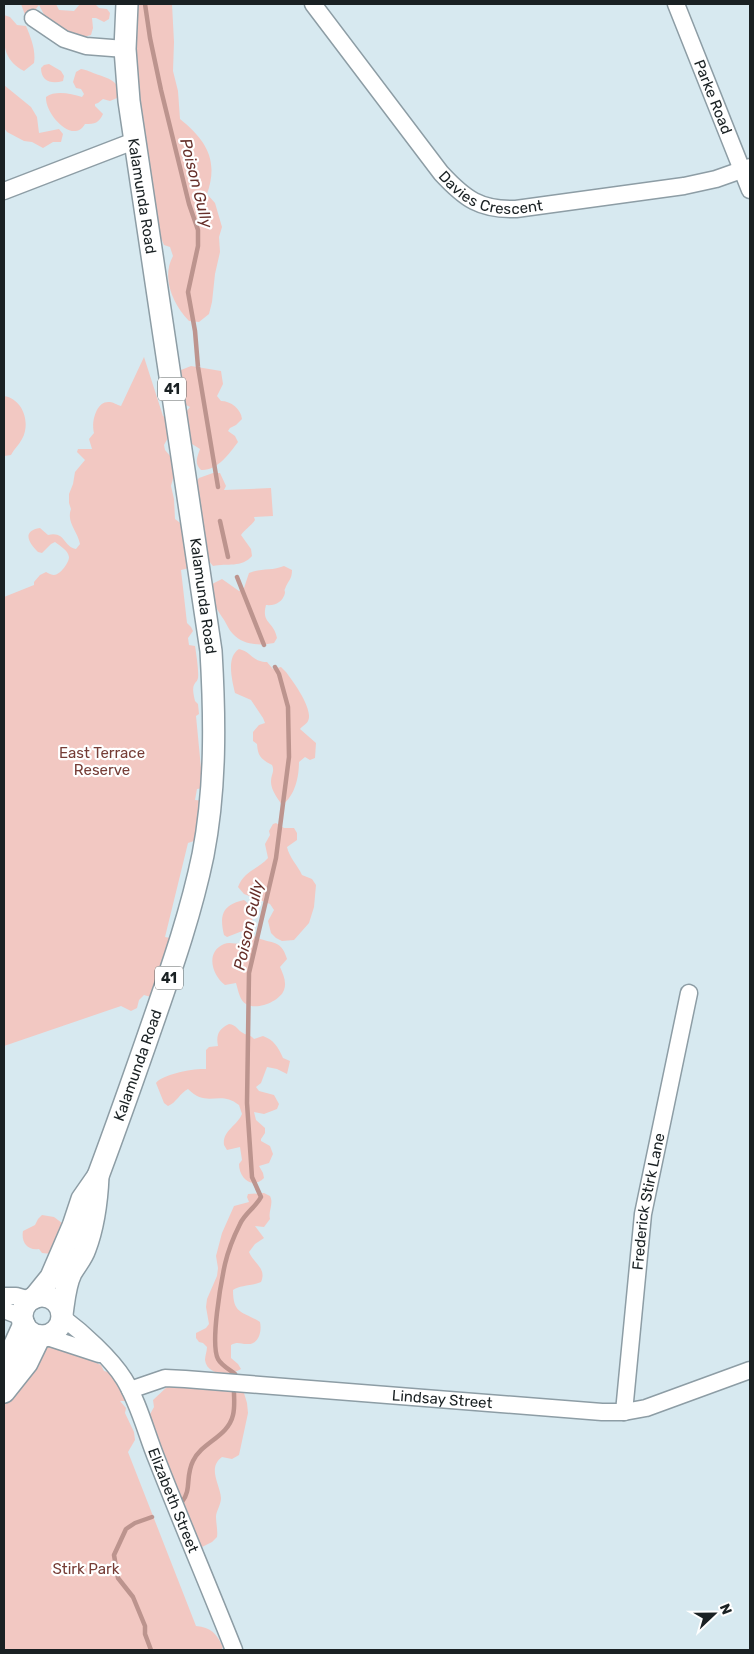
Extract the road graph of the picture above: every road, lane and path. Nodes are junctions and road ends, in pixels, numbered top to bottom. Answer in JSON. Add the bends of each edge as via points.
{"nodes":[{"id":1,"x":127,"y":4,"type":"edge"},
{"id":2,"x":313,"y":4,"type":"edge"},
{"id":3,"x":676,"y":4,"type":"edge"},
{"id":4,"x":33,"y":18,"type":"dead end"},
{"id":5,"x":125,"y":49,"type":"junction"},
{"id":6,"x":134,"y":141,"type":"junction"},
{"id":7,"x":746,"y":169,"type":"edge"},
{"id":8,"x":750,"y":190,"type":"edge"},
{"id":9,"x":4,"y":191,"type":"edge"},
{"id":10,"x":689,"y":993,"type":"dead end"},
{"id":11,"x":98,"y":1176,"type":"junction"},
{"id":12,"x":4,"y":1296,"type":"edge"},
{"id":13,"x":62,"y":1316,"type":"junction"},
{"id":14,"x":28,"y":1317,"type":"edge"},
{"id":15,"x":103,"y":1355,"type":"junction"},
{"id":16,"x":4,"y":1368,"type":"edge"},
{"id":17,"x":750,"y":1370,"type":"edge"},
{"id":18,"x":130,"y":1390,"type":"junction"},
{"id":19,"x":4,"y":1392,"type":"edge"},
{"id":20,"x":624,"y":1412,"type":"junction"},
{"id":21,"x":234,"y":1650,"type":"edge"}],
"edges":[{"from":1,"to":5,"type":"main road","name":"Kalamunda Road","number":"41"},
{"from":2,"to":7,"type":"street","name":"Davies Crescent","via":[[441,173],[467,198],[488,207],[516,208],[684,186]]},
{"from":3,"to":7,"type":"street","name":"Parke Road"},
{"from":4,"to":5,"type":"street","via":[[64,39],[86,46]]},
{"from":5,"to":6,"type":"main road","name":"Kalamunda Road","number":"41"},
{"from":6,"to":9,"type":"street"},
{"from":6,"to":11,"type":"main road","name":"Kalamunda Road","number":"41","via":[[211,651],[214,752],[203,853],[195,889],[174,964]]},
{"from":7,"to":8,"type":"street","name":"Parke Road"},
{"from":10,"to":20,"type":"street","name":"Frederick Stirk Lane","via":[[643,1214]]},
{"from":11,"to":13,"type":"main road","name":"Kalamunda Road","number":"41","via":[[97,1201],[86,1248],[70,1277]]},
{"from":11,"to":14,"type":"main road","name":"Kalamunda Road","number":"41","via":[[82,1199],[51,1277]]},
{"from":12,"to":14,"type":"street","name":"Elizabeth Street","via":[[16,1296]]},
{"from":13,"to":14,"type":"main road","number":"41","via":[[58,1328],[49,1335]]},
{"from":13,"to":14,"type":"main road","via":[[57,1303],[40,1296]]},
{"from":13,"to":15,"type":"street","name":"Elizabeth Street"},
{"from":14,"to":15,"type":"street","name":"Elizabeth Street","via":[[76,1345]]},
{"from":14,"to":16,"type":"main road","name":"Kalamunda Road","number":"41"},
{"from":14,"to":19,"type":"main road","name":"Kalamunda Road","number":"41","via":[[27,1363]]},
{"from":15,"to":18,"type":"street","name":"Elizabeth Street"},
{"from":17,"to":20,"type":"street","name":"Lindsay Street","via":[[668,1401]]},
{"from":18,"to":20,"type":"street","name":"Lindsay Street","via":[[165,1378]]},
{"from":18,"to":21,"type":"street","name":"Elizabeth Street"}]}
